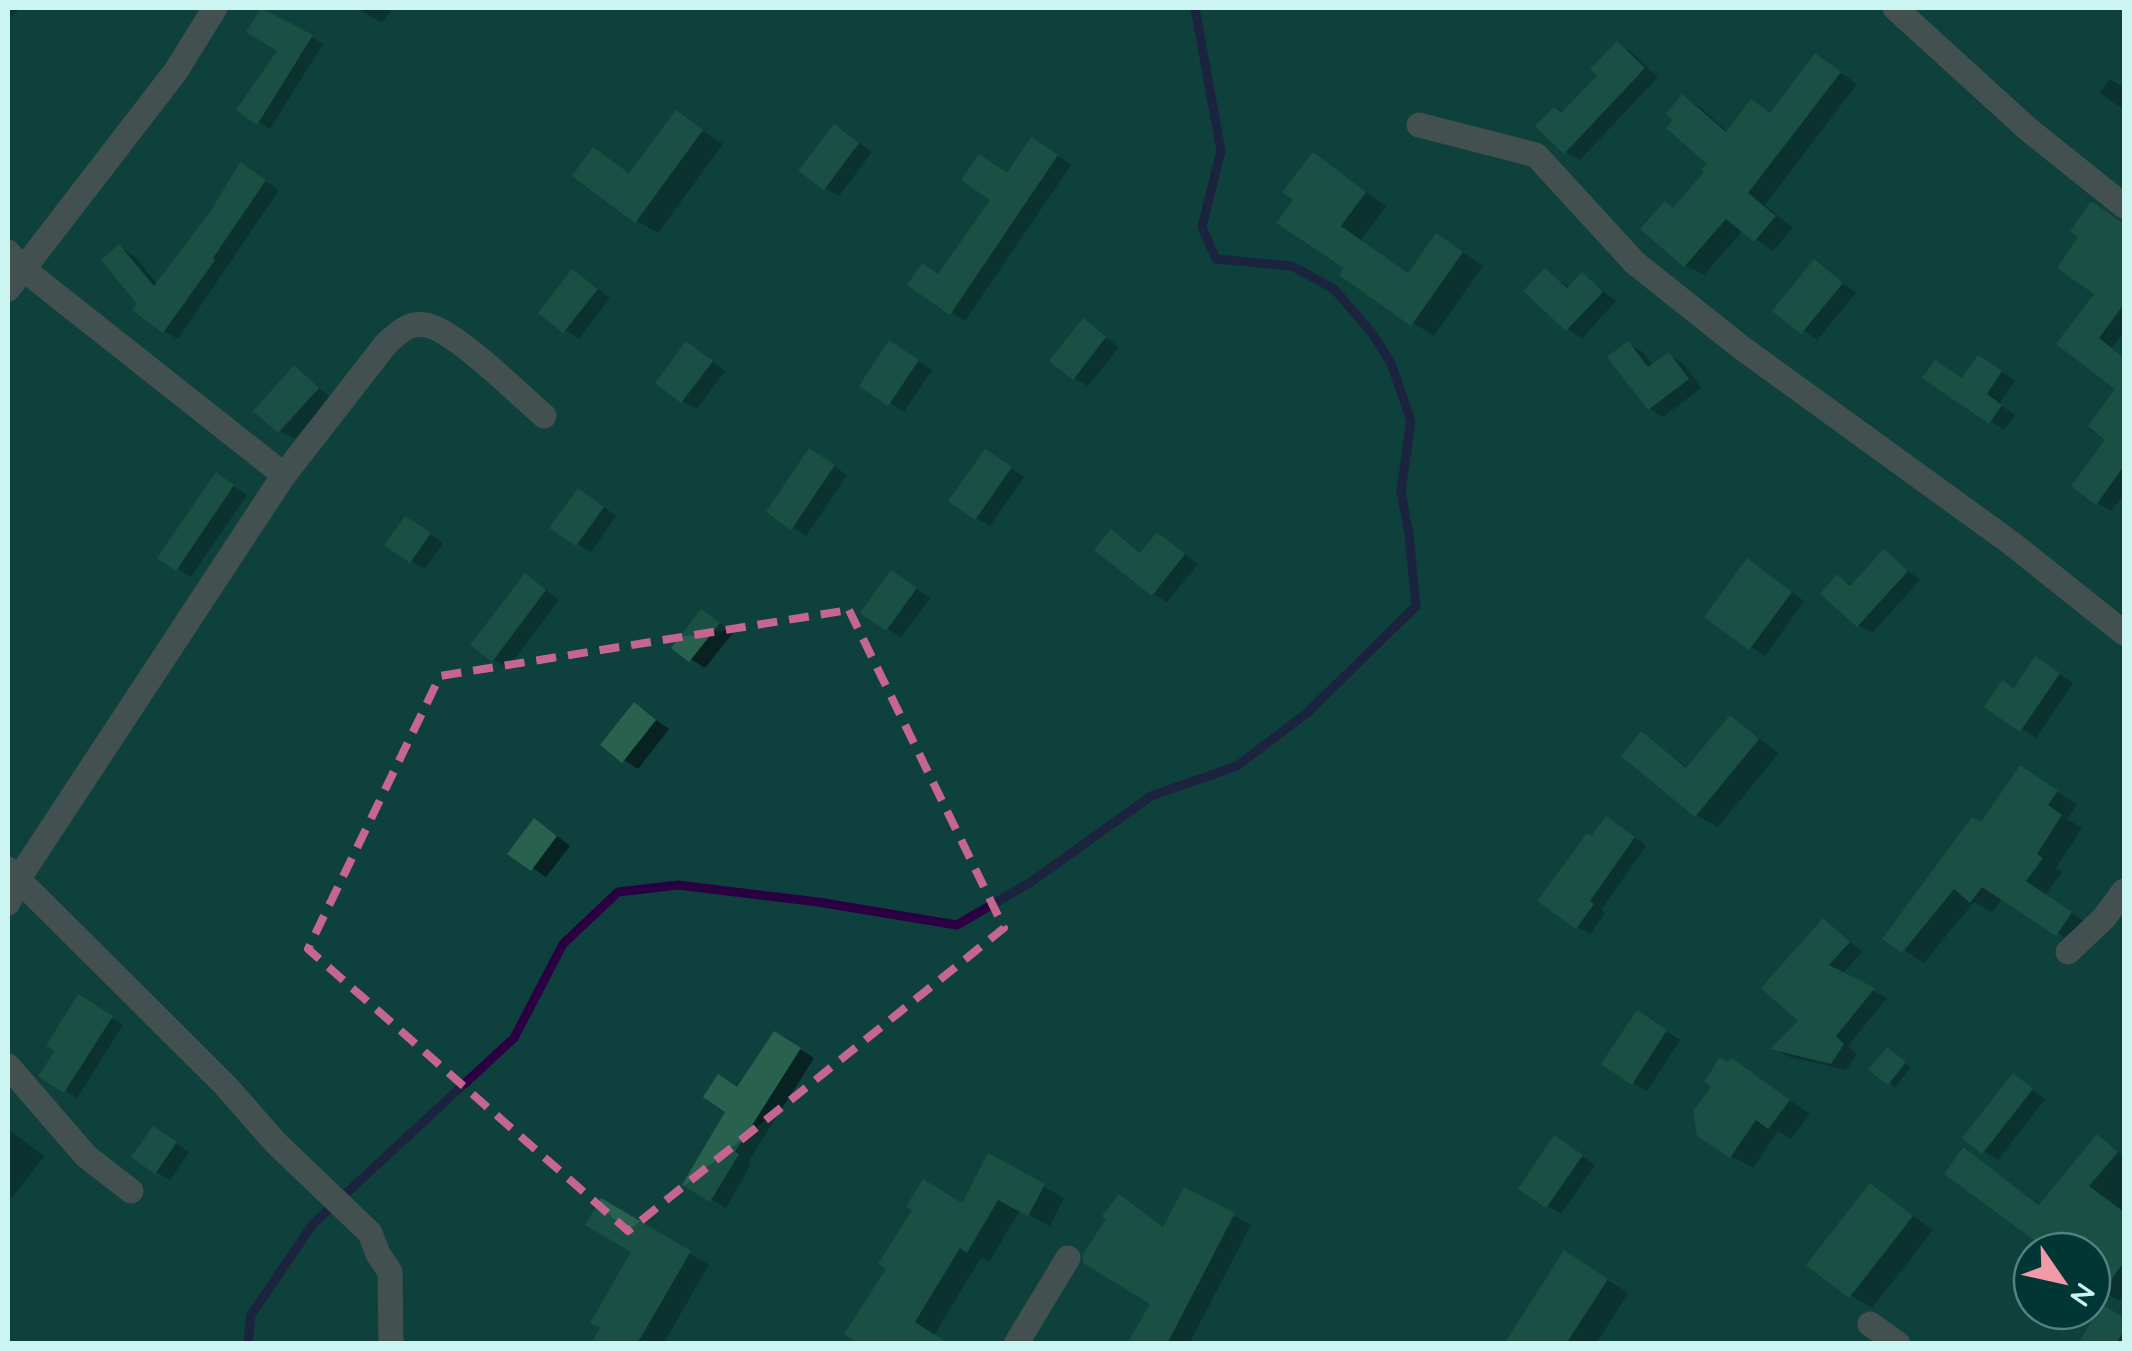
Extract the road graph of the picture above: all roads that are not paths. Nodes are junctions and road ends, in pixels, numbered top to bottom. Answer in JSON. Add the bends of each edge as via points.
{"nodes":[{"id":1,"x":216,"y":8,"type":"edge"},
{"id":2,"x":1895,"y":8,"type":"edge"},
{"id":3,"x":1418,"y":125,"type":"dead end"},
{"id":4,"x":2124,"y":206,"type":"edge"},
{"id":5,"x":12,"y":270,"type":"edge"},
{"id":6,"x":544,"y":416,"type":"dead end"},
{"id":7,"x":284,"y":476,"type":"junction"},
{"id":8,"x":2124,"y":633,"type":"edge"},
{"id":9,"x":13,"y":874,"type":"edge"},
{"id":10,"x":2124,"y":891,"type":"edge"},
{"id":11,"x":8,"y":904,"type":"edge"},
{"id":12,"x":2068,"y":952,"type":"dead end"},
{"id":13,"x":8,"y":1066,"type":"edge"},
{"id":14,"x":131,"y":1191,"type":"dead end"},
{"id":15,"x":1068,"y":1258,"type":"dead end"},
{"id":16,"x":1870,"y":1324,"type":"dead end"},
{"id":17,"x":392,"y":1344,"type":"edge"},
{"id":18,"x":1016,"y":1344,"type":"edge"},
{"id":19,"x":1898,"y":1344,"type":"edge"}],
"edges":[{"from":1,"to":5,"type":"street","via":[[176,71]]},
{"from":2,"to":4,"type":"street"},
{"from":3,"to":8,"type":"street","via":[[1536,155],[1635,263]]},
{"from":5,"to":7,"type":"street"},
{"from":6,"to":7,"type":"street","via":[[451,336],[428,325],[405,326]]},
{"from":7,"to":9,"type":"street"},
{"from":9,"to":11,"type":"street"},
{"from":9,"to":17,"type":"street","via":[[370,1233],[390,1272]]},
{"from":10,"to":12,"type":"street"},
{"from":13,"to":14,"type":"street","via":[[86,1156]]},
{"from":15,"to":18,"type":"street"},
{"from":16,"to":19,"type":"street"}]}
